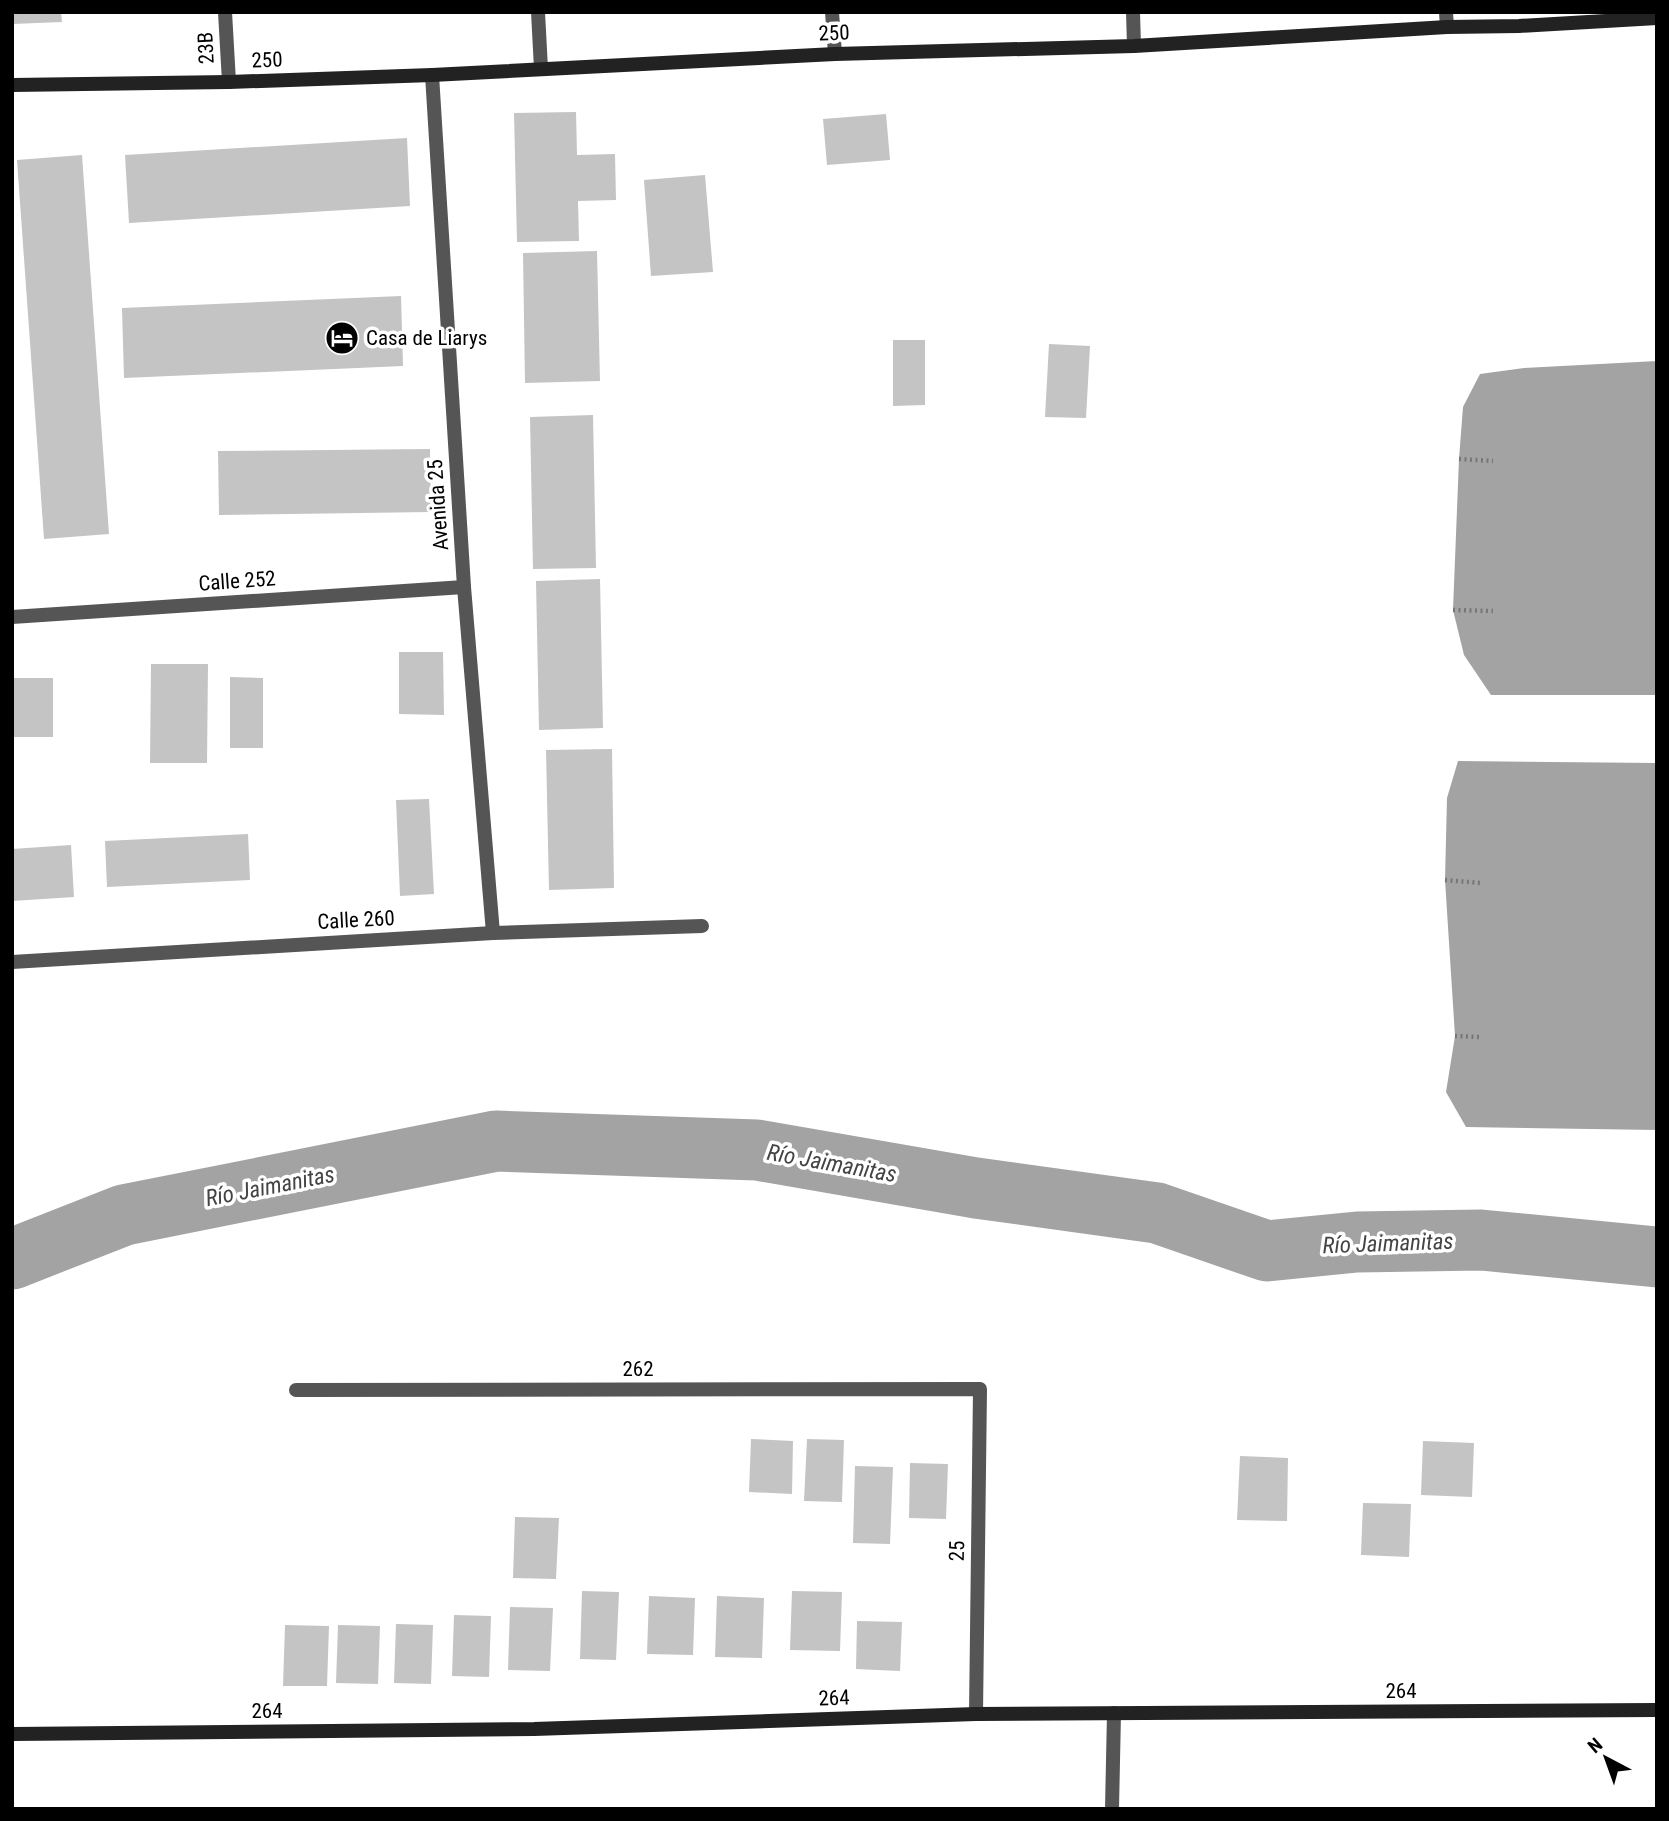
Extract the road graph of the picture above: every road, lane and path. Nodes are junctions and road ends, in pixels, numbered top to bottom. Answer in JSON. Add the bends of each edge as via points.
{"nodes":[{"id":1,"x":225,"y":12,"type":"edge"},
{"id":2,"x":538,"y":12,"type":"edge"},
{"id":3,"x":832,"y":12,"type":"edge"},
{"id":4,"x":1133,"y":12,"type":"edge"},
{"id":5,"x":1657,"y":18,"type":"edge"},
{"id":6,"x":1446,"y":20,"type":"edge"},
{"id":7,"x":1134,"y":46,"type":"junction"},
{"id":8,"x":835,"y":54,"type":"junction"},
{"id":9,"x":541,"y":69,"type":"junction"},
{"id":10,"x":432,"y":75,"type":"junction"},
{"id":11,"x":229,"y":82,"type":"junction"},
{"id":12,"x":12,"y":85,"type":"edge"},
{"id":13,"x":1459,"y":459,"type":"dead end"},
{"id":14,"x":1493,"y":461,"type":"dead end"},
{"id":15,"x":464,"y":587,"type":"junction"},
{"id":16,"x":1452,"y":610,"type":"dead end"},
{"id":17,"x":1493,"y":611,"type":"dead end"},
{"id":18,"x":12,"y":617,"type":"edge"},
{"id":19,"x":1445,"y":880,"type":"dead end"},
{"id":20,"x":1480,"y":883,"type":"dead end"},
{"id":21,"x":702,"y":926,"type":"dead end"},
{"id":22,"x":493,"y":933,"type":"junction"},
{"id":23,"x":12,"y":962,"type":"edge"},
{"id":24,"x":1455,"y":1035,"type":"dead end"},
{"id":25,"x":1480,"y":1037,"type":"dead end"},
{"id":26,"x":980,"y":1389,"type":"joint"},
{"id":27,"x":296,"y":1390,"type":"dead end"},
{"id":28,"x":1657,"y":1710,"type":"edge"},
{"id":29,"x":1114,"y":1713,"type":"junction"},
{"id":30,"x":975,"y":1714,"type":"junction"},
{"id":31,"x":12,"y":1734,"type":"edge"},
{"id":32,"x":1112,"y":1809,"type":"edge"}],
"edges":[{"from":1,"to":11,"type":"street","name":"23B"},
{"from":2,"to":9,"type":"street"},
{"from":3,"to":8,"type":"street"},
{"from":4,"to":7,"type":"street"},
{"from":5,"to":6,"type":"main road","name":"250","via":[[1519,26]]},
{"from":6,"to":7,"type":"main road","name":"250"},
{"from":7,"to":8,"type":"main road","name":"250"},
{"from":8,"to":9,"type":"main road","name":"250"},
{"from":9,"to":10,"type":"main road","name":"250"},
{"from":10,"to":11,"type":"main road","name":"250"},
{"from":10,"to":15,"type":"street","name":"Avenida 25"},
{"from":11,"to":12,"type":"main road","name":"250"},
{"from":13,"to":14,"type":"path"},
{"from":15,"to":18,"type":"street","name":"Calle 252"},
{"from":15,"to":22,"type":"street","name":"Avenida 25"},
{"from":16,"to":17,"type":"path"},
{"from":19,"to":20,"type":"path"},
{"from":21,"to":22,"type":"street","name":"Calle 260"},
{"from":22,"to":23,"type":"street","name":"Calle 260"},
{"from":24,"to":25,"type":"path"},
{"from":26,"to":27,"type":"street","name":"262"},
{"from":26,"to":30,"type":"street","name":"25"},
{"from":28,"to":29,"type":"main road","name":"264"},
{"from":29,"to":30,"type":"main road","name":"264"},
{"from":29,"to":32,"type":"street"},
{"from":30,"to":31,"type":"main road","name":"264","via":[[534,1729]]}]}
